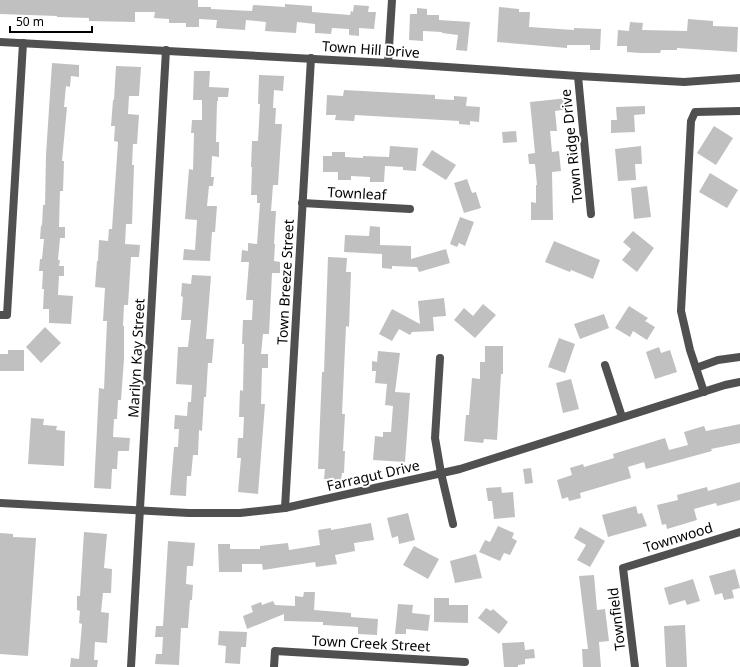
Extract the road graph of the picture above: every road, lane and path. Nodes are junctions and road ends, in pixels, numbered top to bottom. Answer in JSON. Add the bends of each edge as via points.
{"nodes":[{"id":1,"x":392,"y":0,"type":"edge"},
{"id":2,"x":0,"y":42,"type":"edge"},
{"id":3,"x":23,"y":43,"type":"junction"},
{"id":4,"x":166,"y":50,"type":"junction"},
{"id":5,"x":311,"y":58,"type":"junction"},
{"id":6,"x":388,"y":63,"type":"junction"},
{"id":7,"x":578,"y":76,"type":"junction"},
{"id":8,"x":740,"y":78,"type":"edge"},
{"id":9,"x":740,"y":111,"type":"edge"},
{"id":10,"x":302,"y":203,"type":"junction"},
{"id":11,"x":410,"y":209,"type":"dead end"},
{"id":12,"x":591,"y":214,"type":"dead end"},
{"id":13,"x":4,"y":315,"type":"edge"},
{"id":14,"x":740,"y":357,"type":"edge"},
{"id":15,"x":440,"y":358,"type":"dead end"},
{"id":16,"x":605,"y":366,"type":"dead end"},
{"id":17,"x":696,"y":368,"type":"junction"},
{"id":18,"x":740,"y":382,"type":"edge"},
{"id":19,"x":704,"y":392,"type":"junction"},
{"id":20,"x":622,"y":417,"type":"junction"},
{"id":21,"x":441,"y":473,"type":"junction"},
{"id":22,"x":0,"y":502,"type":"edge"},
{"id":23,"x":286,"y":508,"type":"junction"},
{"id":24,"x":140,"y":511,"type":"junction"},
{"id":25,"x":454,"y":524,"type":"dead end"},
{"id":26,"x":740,"y":532,"type":"edge"},
{"id":27,"x":623,"y":568,"type":"joint"},
{"id":28,"x":465,"y":662,"type":"dead end"},
{"id":29,"x":131,"y":667,"type":"edge"},
{"id":30,"x":274,"y":667,"type":"edge"},
{"id":31,"x":635,"y":667,"type":"edge"}],
"edges":[{"from":1,"to":6,"type":"street"},
{"from":2,"to":3,"type":"street","name":"Town Hill Drive"},
{"from":3,"to":4,"type":"street","name":"Town Hill Drive"},
{"from":3,"to":13,"type":"street"},
{"from":4,"to":5,"type":"street","name":"Town Hill Drive"},
{"from":4,"to":24,"type":"street","name":"Marilyn Kay Street"},
{"from":5,"to":6,"type":"street","name":"Town Hill Drive"},
{"from":5,"to":10,"type":"street","name":"Town Breeze Street"},
{"from":6,"to":7,"type":"street","name":"Town Hill Drive"},
{"from":7,"to":8,"type":"street","name":"Town Hill Drive","via":[[684,82]]},
{"from":7,"to":12,"type":"street","name":"Town Ridge Drive"},
{"from":9,"to":17,"type":"street","via":[[695,112],[691,121],[681,311]]},
{"from":10,"to":11,"type":"street","name":"Townleaf"},
{"from":10,"to":23,"type":"street","name":"Town Breeze Street"},
{"from":14,"to":17,"type":"street","via":[[718,360]]},
{"from":15,"to":21,"type":"street","via":[[435,438]]},
{"from":16,"to":20,"type":"street"},
{"from":17,"to":19,"type":"street"},
{"from":18,"to":19,"type":"street","name":"Farragut Drive"},
{"from":19,"to":20,"type":"street","name":"Farragut Drive"},
{"from":20,"to":21,"type":"street","name":"Farragut Drive","via":[[490,461]]},
{"from":21,"to":23,"type":"street","name":"Farragut Drive"},
{"from":21,"to":25,"type":"street"},
{"from":22,"to":24,"type":"street","name":"Farragut Drive"},
{"from":23,"to":24,"type":"street","name":"Farragut Drive","via":[[240,513]]},
{"from":24,"to":29,"type":"street","name":"Marilyn Kay Street"},
{"from":26,"to":27,"type":"street","name":"Townwood"},
{"from":27,"to":31,"type":"street","name":"Townfield"},
{"from":28,"to":30,"type":"street","name":"Town Creek Street","via":[[275,651]]}]}
